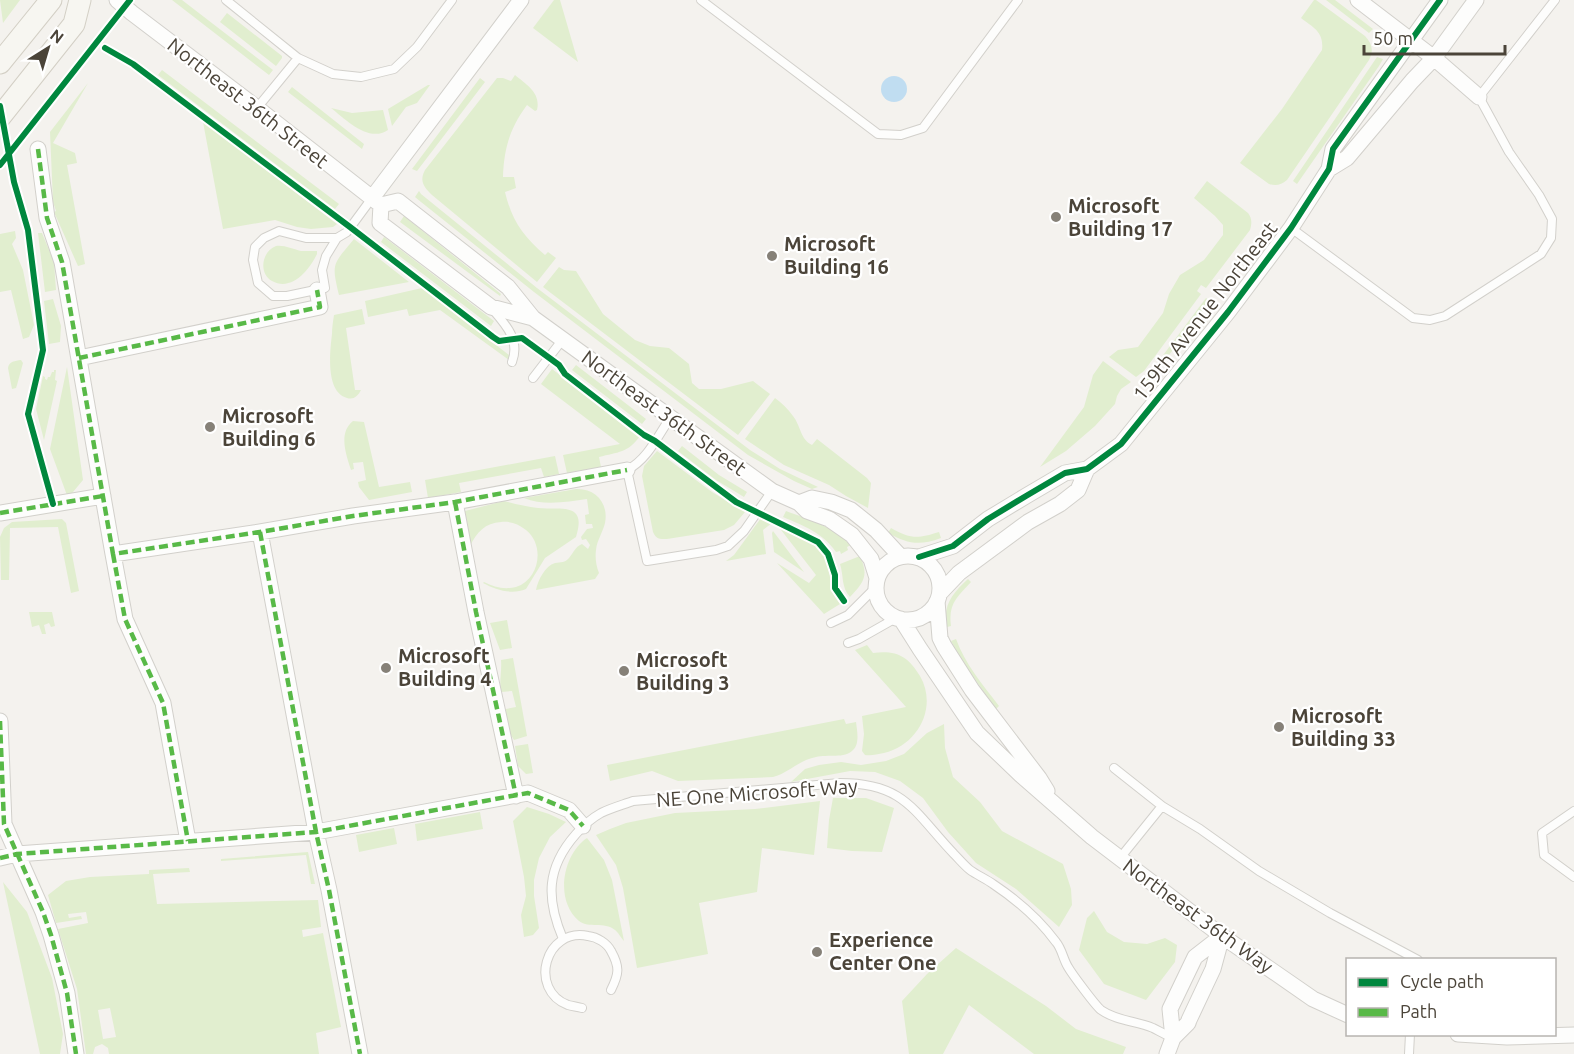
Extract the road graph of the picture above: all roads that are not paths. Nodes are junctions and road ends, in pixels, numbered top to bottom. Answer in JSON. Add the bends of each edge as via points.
{"nodes":[{"id":1,"x":51,"y":0,"type":"edge"},
{"id":2,"x":80,"y":0,"type":"edge"},
{"id":3,"x":117,"y":0,"type":"edge"},
{"id":4,"x":226,"y":0,"type":"edge"},
{"id":5,"x":452,"y":0,"type":"edge"},
{"id":6,"x":520,"y":0,"type":"edge"},
{"id":7,"x":701,"y":0,"type":"edge"},
{"id":8,"x":1018,"y":0,"type":"edge"},
{"id":9,"x":1358,"y":0,"type":"edge"},
{"id":10,"x":1440,"y":0,"type":"edge"},
{"id":11,"x":1476,"y":0,"type":"edge"},
{"id":12,"x":1555,"y":0,"type":"edge"},
{"id":13,"x":1411,"y":39,"type":"junction"},
{"id":14,"x":298,"y":58,"type":"junction"},
{"id":15,"x":1434,"y":58,"type":"junction"},
{"id":16,"x":0,"y":63,"type":"edge"},
{"id":17,"x":1479,"y":97,"type":"junction"},
{"id":18,"x":257,"y":108,"type":"junction"},
{"id":19,"x":0,"y":117,"type":"edge"},
{"id":20,"x":38,"y":149,"type":"dead end"},
{"id":21,"x":1329,"y":169,"type":"junction"},
{"id":22,"x":376,"y":202,"type":"junction"},
{"id":23,"x":1291,"y":228,"type":"junction"},
{"id":24,"x":337,"y":238,"type":"junction"},
{"id":25,"x":317,"y":290,"type":"junction"},
{"id":26,"x":491,"y":307,"type":"junction"},
{"id":27,"x":533,"y":318,"type":"junction"},
{"id":28,"x":563,"y":339,"type":"junction"},
{"id":29,"x":79,"y":358,"type":"junction"},
{"id":30,"x":512,"y":362,"type":"dead end"},
{"id":31,"x":533,"y":378,"type":"dead end"},
{"id":32,"x":670,"y":418,"type":"junction"},
{"id":33,"x":1087,"y":469,"type":"junction"},
{"id":34,"x":627,"y":470,"type":"junction"},
{"id":35,"x":772,"y":491,"type":"junction"},
{"id":36,"x":103,"y":496,"type":"junction"},
{"id":37,"x":454,"y":502,"type":"junction"},
{"id":38,"x":799,"y":503,"type":"junction"},
{"id":39,"x":0,"y":513,"type":"edge"},
{"id":40,"x":260,"y":532,"type":"junction"},
{"id":41,"x":113,"y":554,"type":"junction"},
{"id":42,"x":900,"y":556,"type":"junction"},
{"id":43,"x":919,"y":557,"type":"junction"},
{"id":44,"x":876,"y":583,"type":"junction"},
{"id":45,"x":938,"y":597,"type":"junction"},
{"id":46,"x":899,"y":618,"type":"junction"},
{"id":47,"x":831,"y":623,"type":"dead end"},
{"id":48,"x":848,"y":643,"type":"dead end"},
{"id":49,"x":0,"y":721,"type":"edge"},
{"id":50,"x":1114,"y":768,"type":"dead end"},
{"id":51,"x":516,"y":796,"type":"junction"},
{"id":52,"x":1056,"y":806,"type":"junction"},
{"id":53,"x":1162,"y":806,"type":"junction"},
{"id":54,"x":1574,"y":811,"type":"edge"},
{"id":55,"x":583,"y":826,"type":"junction"},
{"id":56,"x":316,"y":832,"type":"junction"},
{"id":57,"x":188,"y":841,"type":"junction"},
{"id":58,"x":17,"y":854,"type":"junction"},
{"id":59,"x":0,"y":858,"type":"edge"},
{"id":60,"x":1120,"y":858,"type":"junction"},
{"id":61,"x":1574,"y":877,"type":"edge"},
{"id":62,"x":1222,"y":936,"type":"junction"},
{"id":63,"x":563,"y":939,"type":"junction"},
{"id":64,"x":1416,"y":958,"type":"edge"},
{"id":65,"x":611,"y":990,"type":"dead end"},
{"id":66,"x":582,"y":1008,"type":"dead end"},
{"id":67,"x":1346,"y":1016,"type":"edge"},
{"id":68,"x":1574,"y":1035,"type":"edge"},
{"id":69,"x":1410,"y":1036,"type":"edge"},
{"id":70,"x":1482,"y":1036,"type":"edge"},
{"id":71,"x":1540,"y":1036,"type":"edge"},
{"id":72,"x":1556,"y":1036,"type":"edge"},
{"id":73,"x":1173,"y":1038,"type":"junction"},
{"id":74,"x":75,"y":1054,"type":"edge"},
{"id":75,"x":360,"y":1054,"type":"edge"},
{"id":76,"x":1167,"y":1054,"type":"edge"},
{"id":77,"x":1409,"y":1054,"type":"edge"}],
"edges":[{"from":1,"to":16,"type":"main road"},
{"from":2,"to":19,"type":"main road","via":[[74,24]]},
{"from":3,"to":18,"type":"street","name":"Northeast 36th Street"},
{"from":4,"to":14,"type":"lane"},
{"from":5,"to":14,"type":"lane","via":[[394,69],[361,77],[333,74]]},
{"from":6,"to":22,"type":"street"},
{"from":7,"to":8,"type":"lane","via":[[878,134],[901,135],[923,128]]},
{"from":9,"to":13,"type":"street"},
{"from":10,"to":13,"type":"street","name":"159th Avenue Northeast"},
{"from":11,"to":15,"type":"street","name":"159th Avenue Northeast"},
{"from":12,"to":17,"type":"lane"},
{"from":13,"to":15,"type":"street"},
{"from":13,"to":21,"type":"street","name":"159th Avenue Northeast","via":[[1332,149]]},
{"from":14,"to":18,"type":"lane"},
{"from":15,"to":17,"type":"street"},
{"from":15,"to":21,"type":"street","name":"159th Avenue Northeast","via":[[1347,158]]},
{"from":17,"to":23,"type":"lane","via":[[1552,219],[1551,238],[1541,254],[1445,316],[1430,320],[1413,318]]},
{"from":18,"to":22,"type":"street","name":"Northeast 36th Street"},
{"from":20,"to":29,"type":"street","via":[[47,218],[62,262]]},
{"from":21,"to":23,"type":"street","name":"159th Avenue Northeast"},
{"from":22,"to":24,"type":"lane"},
{"from":22,"to":26,"type":"street","name":"Northeast 36th Street","via":[[380,224]]},
{"from":22,"to":27,"type":"street","name":"Northeast 36th Street","via":[[398,201],[508,287]]},
{"from":23,"to":33,"type":"street","name":"159th Avenue Northeast","via":[[1121,444]]},
{"from":24,"to":25,"type":"lane","via":[[322,270],[325,288]]},
{"from":24,"to":25,"type":"lane","via":[[306,238],[279,231],[255,247],[253,260],[258,282],[273,296]]},
{"from":25,"to":29,"type":"street","via":[[320,307]]},
{"from":26,"to":27,"type":"street","name":"Northeast 36th Street"},
{"from":26,"to":30,"type":"lane","via":[[511,334],[515,352]]},
{"from":27,"to":28,"type":"street","name":"Northeast 36th Street"},
{"from":28,"to":31,"type":"lane"},
{"from":28,"to":32,"type":"street","name":"Northeast 36th Street"},
{"from":29,"to":36,"type":"street"},
{"from":32,"to":34,"type":"lane","via":[[642,459]]},
{"from":32,"to":35,"type":"street","name":"Northeast 36th Street"},
{"from":33,"to":43,"type":"street","name":"159th Avenue Northeast","via":[[1065,472],[988,519],[953,546]]},
{"from":33,"to":45,"type":"street","name":"159th Avenue Northeast","via":[[1078,490],[959,573]]},
{"from":34,"to":35,"type":"lane","via":[[646,561],[728,546],[744,531]]},
{"from":34,"to":37,"type":"street"},
{"from":35,"to":38,"type":"street","name":"Northeast 36th Street"},
{"from":36,"to":39,"type":"street"},
{"from":36,"to":41,"type":"street"},
{"from":37,"to":40,"type":"street"},
{"from":37,"to":51,"type":"street"},
{"from":38,"to":42,"type":"street","name":"Northeast 36th Street","via":[[812,498],[851,510]]},
{"from":38,"to":44,"type":"street","name":"Northeast 36th Street","via":[[852,536],[871,559]]},
{"from":40,"to":41,"type":"street"},
{"from":40,"to":56,"type":"street"},
{"from":41,"to":57,"type":"street","via":[[125,619],[163,703]]},
{"from":42,"to":43,"type":"street"},
{"from":42,"to":44,"type":"street","via":[[882,568]]},
{"from":43,"to":45,"type":"street","via":[[927,561],[939,579]]},
{"from":44,"to":46,"type":"street","via":[[877,599],[891,616]]},
{"from":44,"to":47,"type":"lane","via":[[848,615]]},
{"from":45,"to":46,"type":"street","via":[[932,610],[923,616],[912,620]]},
{"from":45,"to":52,"type":"street","name":"Northeast 36th Way","via":[[944,646]]},
{"from":46,"to":48,"type":"lane"},
{"from":46,"to":52,"type":"street","name":"Northeast 36th Way","via":[[977,733]]},
{"from":49,"to":58,"type":"street","via":[[4,824]]},
{"from":50,"to":53,"type":"lane"},
{"from":51,"to":55,"type":"street","via":[[528,793],[569,810]]},
{"from":51,"to":56,"type":"street"},
{"from":52,"to":60,"type":"street","name":"Northeast 36th Way"},
{"from":53,"to":60,"type":"lane"},
{"from":53,"to":64,"type":"lane","via":[[1259,871]]},
{"from":54,"to":61,"type":"lane","via":[[1542,833],[1544,855]]},
{"from":55,"to":63,"type":"lane","name":"NE One Microsoft Way","via":[[562,853],[553,877],[552,905]]},
{"from":55,"to":73,"type":"lane","name":"NE One Microsoft Way","via":[[601,813],[633,801],[840,783],[887,791],[913,807],[970,870],[1008,894],[1043,926],[1100,1009]]},
{"from":56,"to":57,"type":"street"},
{"from":56,"to":75,"type":"street"},
{"from":57,"to":58,"type":"street"},
{"from":58,"to":59,"type":"street"},
{"from":58,"to":74,"type":"street","via":[[51,935],[67,993]]},
{"from":60,"to":62,"type":"street","name":"Northeast 36th Way"},
{"from":62,"to":67,"type":"street","name":"Northeast 36th Way","via":[[1313,999]]},
{"from":62,"to":73,"type":"street","via":[[1213,969],[1188,1023]]},
{"from":62,"to":73,"type":"street","via":[[1195,957],[1170,1009]]},
{"from":63,"to":65,"type":"lane","via":[[579,934],[595,937],[609,946],[617,961],[617,977]]},
{"from":63,"to":66,"type":"lane","via":[[551,949],[545,964],[546,981],[554,995],[567,1005]]},
{"from":68,"to":72,"type":"street"},
{"from":69,"to":77,"type":"lane"},
{"from":70,"to":71,"type":"street"},
{"from":73,"to":76,"type":"street"}]}
